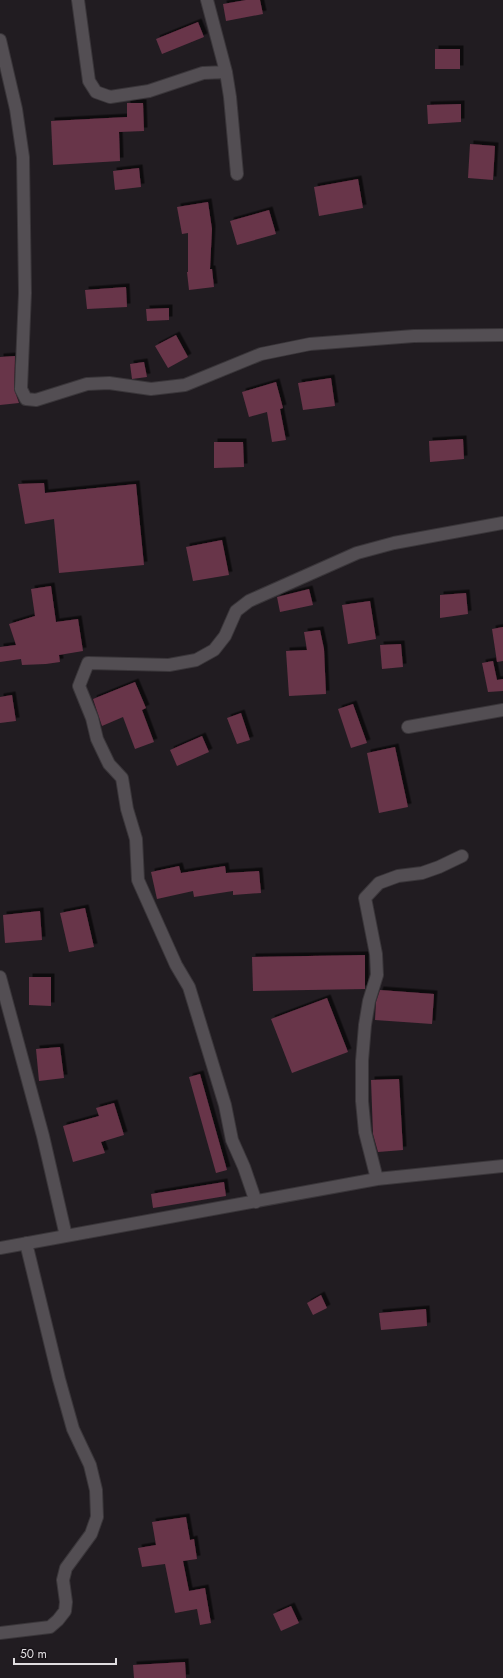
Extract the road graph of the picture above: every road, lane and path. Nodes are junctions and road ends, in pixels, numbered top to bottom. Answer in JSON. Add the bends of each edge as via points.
{"nodes":[{"id":1,"x":78,"y":0,"type":"edge"},
{"id":2,"x":207,"y":0,"type":"edge"},
{"id":3,"x":0,"y":40,"type":"edge"},
{"id":4,"x":226,"y":72,"type":"junction"},
{"id":5,"x":237,"y":174,"type":"dead end"},
{"id":6,"x":503,"y":335,"type":"edge"},
{"id":7,"x":503,"y":523,"type":"edge"},
{"id":8,"x":503,"y":710,"type":"edge"},
{"id":9,"x":408,"y":727,"type":"dead end"},
{"id":10,"x":462,"y":856,"type":"dead end"},
{"id":11,"x":0,"y":977,"type":"edge"},
{"id":12,"x":503,"y":1166,"type":"edge"},
{"id":13,"x":377,"y":1180,"type":"junction"},
{"id":14,"x":256,"y":1202,"type":"junction"},
{"id":15,"x":66,"y":1236,"type":"junction"},
{"id":16,"x":26,"y":1243,"type":"junction"},
{"id":17,"x":0,"y":1248,"type":"edge"},
{"id":18,"x":0,"y":1633,"type":"edge"}],
"edges":[{"from":1,"to":4,"type":"street","via":[[89,80],[96,92],[110,97],[149,91],[203,73]]},
{"from":2,"to":4,"type":"street"},
{"from":3,"to":6,"type":"street","via":[[16,108],[23,156],[25,293],[21,389],[26,399],[36,400],[87,384],[109,383],[151,389],[185,385],[261,354],[310,344],[414,336]]},
{"from":4,"to":5,"type":"street"},
{"from":7,"to":14,"type":"street","via":[[394,543],[357,553],[249,601],[236,611],[225,636],[214,650],[196,660],[169,665],[88,663],[79,686],[92,718],[97,739],[109,764],[122,778],[127,810],[136,840],[138,880],[176,965],[189,987],[225,1105],[232,1140]]},
{"from":8,"to":9,"type":"street"},
{"from":10,"to":13,"type":"street","via":[[422,873],[398,876],[379,883],[365,898],[376,954],[377,975],[365,1026],[362,1101]]},
{"from":11,"to":15,"type":"street","via":[[43,1136]]},
{"from":12,"to":13,"type":"street"},
{"from":13,"to":14,"type":"street"},
{"from":14,"to":15,"type":"street"},
{"from":15,"to":16,"type":"street"},
{"from":16,"to":17,"type":"street"},
{"from":16,"to":18,"type":"street","via":[[71,1422],[90,1465],[96,1490],[97,1517],[91,1534],[66,1568],[63,1580],[65,1611],[58,1620],[50,1627]]}]}
